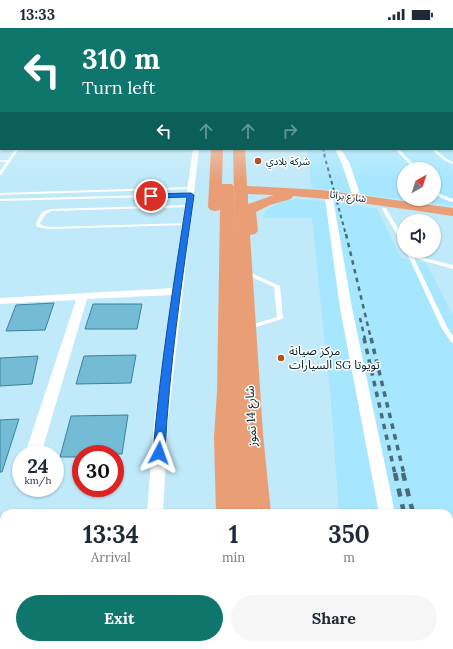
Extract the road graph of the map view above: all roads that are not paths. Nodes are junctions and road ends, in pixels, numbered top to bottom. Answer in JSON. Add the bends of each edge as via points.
{"nodes":[{"id":1,"x":16,"y":150,"type":"edge"},
{"id":2,"x":196,"y":150,"type":"edge"},
{"id":3,"x":217,"y":150,"type":"edge"},
{"id":4,"x":227,"y":150,"type":"edge"},
{"id":5,"x":239,"y":150,"type":"edge"},
{"id":6,"x":247,"y":150,"type":"edge"},
{"id":7,"x":339,"y":150,"type":"edge"},
{"id":8,"x":398,"y":150,"type":"edge"},
{"id":9,"x":434,"y":150,"type":"edge"},
{"id":10,"x":0,"y":161,"type":"edge"},
{"id":11,"x":10,"y":161,"type":"junction"},
{"id":12,"x":409,"y":162,"type":"edge"},
{"id":13,"x":453,"y":163,"type":"edge"},
{"id":14,"x":0,"y":174,"type":"edge"},
{"id":15,"x":52,"y":192,"type":"junction"},
{"id":16,"x":243,"y":193,"type":"dead end"},
{"id":17,"x":295,"y":193,"type":"junction"},
{"id":18,"x":0,"y":194,"type":"edge"},
{"id":19,"x":441,"y":195,"type":"edge"},
{"id":20,"x":190,"y":197,"type":"junction"},
{"id":21,"x":357,"y":197,"type":"junction"},
{"id":22,"x":330,"y":198,"type":"junction"},
{"id":23,"x":50,"y":199,"type":"junction"},
{"id":24,"x":0,"y":200,"type":"edge"},
{"id":25,"x":453,"y":201,"type":"edge"},
{"id":26,"x":384,"y":209,"type":"dead end"},
{"id":27,"x":453,"y":212,"type":"edge"},
{"id":28,"x":453,"y":216,"type":"edge"},
{"id":29,"x":187,"y":224,"type":"junction"},
{"id":30,"x":397,"y":231,"type":"edge"},
{"id":31,"x":412,"y":258,"type":"edge"},
{"id":32,"x":423,"y":258,"type":"edge"},
{"id":33,"x":453,"y":267,"type":"edge"},
{"id":34,"x":253,"y":276,"type":"junction"},
{"id":35,"x":177,"y":291,"type":"junction"},
{"id":36,"x":83,"y":296,"type":"junction"},
{"id":37,"x":0,"y":301,"type":"edge"},
{"id":38,"x":240,"y":327,"type":"junction"},
{"id":39,"x":444,"y":327,"type":"junction"},
{"id":40,"x":453,"y":334,"type":"edge"},
{"id":41,"x":453,"y":341,"type":"edge"},
{"id":42,"x":36,"y":445,"type":"edge"},
{"id":43,"x":155,"y":509,"type":"edge"},
{"id":44,"x":230,"y":509,"type":"edge"},
{"id":45,"x":258,"y":509,"type":"edge"},
{"id":46,"x":386,"y":509,"type":"edge"}],
"edges":[{"from":1,"to":11,"type":"lane"},
{"from":2,"to":20,"type":"street"},
{"from":3,"to":38,"type":"main road","via":[[220,193],[214,256],[215,312],[220,326]]},
{"from":4,"to":38,"type":"main road"},
{"from":5,"to":38,"type":"main road"},
{"from":6,"to":17,"type":"main road","via":[[249,180]]},
{"from":7,"to":21,"type":"street"},
{"from":8,"to":12,"type":"lane"},
{"from":9,"to":13,"type":"lane"},
{"from":10,"to":11,"type":"lane"},
{"from":11,"to":14,"type":"lane"},
{"from":15,"to":18,"type":"lane"},
{"from":15,"to":20,"type":"lane"},
{"from":15,"to":23,"type":"lane"},
{"from":16,"to":17,"type":"main road","name":"شارع براثا"},
{"from":17,"to":21,"type":"main road","name":"شارع براثا"},
{"from":17,"to":22,"type":"main road","name":"شارع براثا"},
{"from":17,"to":34,"type":"main road","via":[[261,203],[249,211]]},
{"from":19,"to":25,"type":"lane"},
{"from":20,"to":23,"type":"lane"},
{"from":20,"to":29,"type":"street"},
{"from":20,"to":29,"type":"lane","via":[[51,210],[44,213],[38,223],[43,228]]},
{"from":21,"to":27,"type":"main road","name":"شارع براثا"},
{"from":22,"to":28,"type":"main road","name":"شارع براثا"},
{"from":22,"to":46,"type":"street","via":[[346,308]]},
{"from":23,"to":24,"type":"lane"},
{"from":26,"to":30,"type":"lane"},
{"from":29,"to":35,"type":"street"},
{"from":31,"to":39,"type":"lane"},
{"from":32,"to":33,"type":"lane"},
{"from":34,"to":38,"type":"main road","via":[[255,321]]},
{"from":34,"to":38,"type":"lane","via":[[277,286],[280,318]]},
{"from":35,"to":36,"type":"street"},
{"from":35,"to":43,"type":"street","via":[[161,422]]},
{"from":36,"to":37,"type":"street"},
{"from":36,"to":42,"type":"street"},
{"from":38,"to":44,"type":"main road","name":"شارع 14 تموز","via":[[228,392],[226,437]]},
{"from":38,"to":45,"type":"main road","name":"شارع 14 تموز"},
{"from":39,"to":40,"type":"lane"},
{"from":39,"to":41,"type":"lane"}]}
